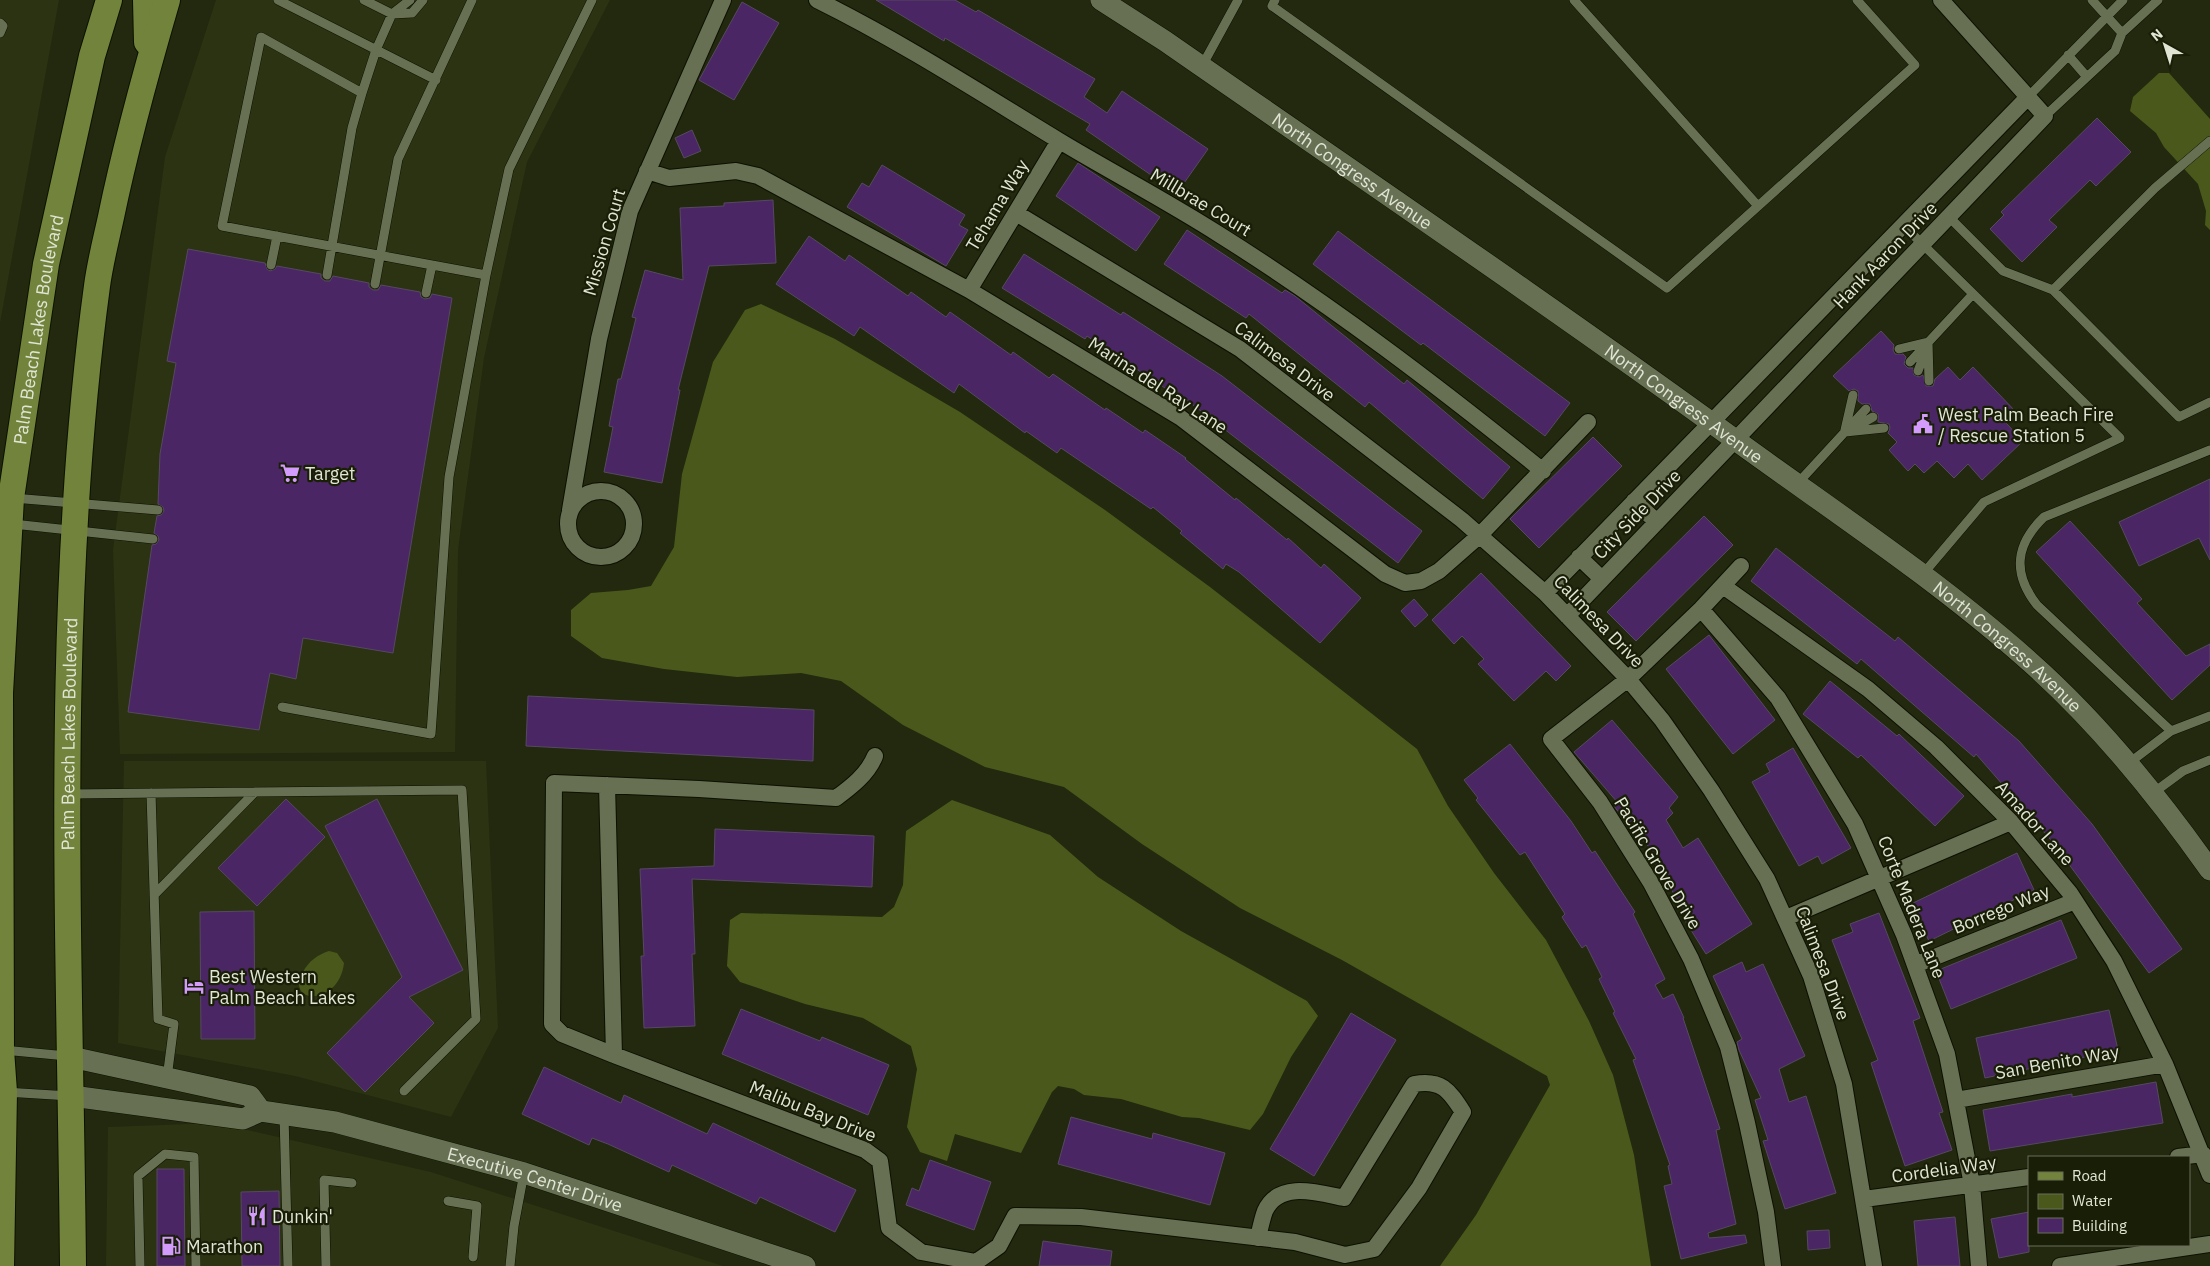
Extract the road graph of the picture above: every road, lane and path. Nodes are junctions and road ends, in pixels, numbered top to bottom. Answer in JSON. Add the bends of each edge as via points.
{"nodes":[{"id":1,"x":109,"y":0,"type":"edge"},
{"id":2,"x":146,"y":0,"type":"edge"},
{"id":3,"x":167,"y":0,"type":"edge"},
{"id":4,"x":278,"y":0,"type":"edge"},
{"id":5,"x":364,"y":0,"type":"edge"},
{"id":6,"x":410,"y":0,"type":"edge"},
{"id":7,"x":423,"y":0,"type":"edge"},
{"id":8,"x":472,"y":0,"type":"edge"},
{"id":9,"x":723,"y":0,"type":"edge"},
{"id":10,"x":817,"y":0,"type":"edge"},
{"id":11,"x":1101,"y":0,"type":"edge"},
{"id":12,"x":1238,"y":0,"type":"edge"},
{"id":13,"x":1275,"y":0,"type":"edge"},
{"id":14,"x":1574,"y":0,"type":"edge"},
{"id":15,"x":1857,"y":0,"type":"edge"},
{"id":16,"x":1941,"y":0,"type":"edge"},
{"id":17,"x":2092,"y":0,"type":"edge"},
{"id":18,"x":2122,"y":0,"type":"edge"},
{"id":19,"x":2158,"y":0,"type":"edge"},
{"id":20,"x":589,"y":1,"type":"edge"},
{"id":21,"x":392,"y":14,"type":"junction"},
{"id":22,"x":2106,"y":15,"type":"junction"},
{"id":23,"x":0,"y":23,"type":"edge"},
{"id":24,"x":0,"y":33,"type":"edge"},
{"id":25,"x":2122,"y":33,"type":"junction"},
{"id":26,"x":376,"y":50,"type":"junction"},
{"id":27,"x":2068,"y":55,"type":"junction"},
{"id":28,"x":1202,"y":66,"type":"junction"},
{"id":29,"x":145,"y":75,"type":"junction"},
{"id":30,"x":2087,"y":77,"type":"junction"},
{"id":31,"x":436,"y":80,"type":"junction"},
{"id":32,"x":362,"y":93,"type":"junction"},
{"id":33,"x":2028,"y":97,"type":"junction"},
{"id":34,"x":2045,"y":116,"type":"junction"},
{"id":35,"x":1059,"y":141,"type":"junction"},
{"id":36,"x":2210,"y":141,"type":"edge"},
{"id":37,"x":648,"y":172,"type":"junction"},
{"id":38,"x":1758,"y":206,"type":"junction"},
{"id":39,"x":1016,"y":213,"type":"junction"},
{"id":40,"x":1949,"y":217,"type":"junction"},
{"id":41,"x":1903,"y":224,"type":"junction"},
{"id":42,"x":278,"y":236,"type":"junction"},
{"id":43,"x":1922,"y":245,"type":"junction"},
{"id":44,"x":333,"y":246,"type":"junction"},
{"id":45,"x":381,"y":255,"type":"junction"},
{"id":46,"x":271,"y":264,"type":"dead end"},
{"id":47,"x":432,"y":265,"type":"junction"},
{"id":48,"x":327,"y":275,"type":"dead end"},
{"id":49,"x":486,"y":275,"type":"junction"},
{"id":50,"x":375,"y":284,"type":"dead end"},
{"id":51,"x":969,"y":290,"type":"junction"},
{"id":52,"x":2053,"y":290,"type":"junction"},
{"id":53,"x":426,"y":293,"type":"dead end"},
{"id":54,"x":1973,"y":294,"type":"junction"},
{"id":55,"x":1928,"y":342,"type":"junction"},
{"id":56,"x":1899,"y":349,"type":"dead end"},
{"id":57,"x":1910,"y":362,"type":"dead end"},
{"id":58,"x":1918,"y":371,"type":"dead end"},
{"id":59,"x":1929,"y":381,"type":"dead end"},
{"id":60,"x":1853,"y":395,"type":"dead end"},
{"id":61,"x":2210,"y":402,"type":"edge"},
{"id":62,"x":1866,"y":409,"type":"dead end"},
{"id":63,"x":1873,"y":417,"type":"dead end"},
{"id":64,"x":1588,"y":422,"type":"dead end"},
{"id":65,"x":1711,"y":422,"type":"junction"},
{"id":66,"x":1884,"y":428,"type":"dead end"},
{"id":67,"x":1845,"y":432,"type":"junction"},
{"id":68,"x":1736,"y":440,"type":"junction"},
{"id":69,"x":2210,"y":450,"type":"edge"},
{"id":70,"x":1542,"y":471,"type":"junction"},
{"id":71,"x":1796,"y":484,"type":"junction"},
{"id":72,"x":5,"y":497,"type":"edge"},
{"id":73,"x":1634,"y":501,"type":"junction"},
{"id":74,"x":75,"y":502,"type":"junction"},
{"id":75,"x":158,"y":510,"type":"dead end"},
{"id":76,"x":570,"y":510,"type":"junction"},
{"id":77,"x":1657,"y":522,"type":"junction"},
{"id":78,"x":4,"y":523,"type":"edge"},
{"id":79,"x":74,"y":532,"type":"junction"},
{"id":80,"x":1480,"y":535,"type":"junction"},
{"id":81,"x":153,"y":539,"type":"dead end"},
{"id":82,"x":1579,"y":557,"type":"junction"},
{"id":83,"x":1741,"y":566,"type":"dead end"},
{"id":84,"x":1921,"y":576,"type":"junction"},
{"id":85,"x":1602,"y":579,"type":"junction"},
{"id":86,"x":1723,"y":586,"type":"junction"},
{"id":87,"x":1545,"y":593,"type":"junction"},
{"id":88,"x":1701,"y":609,"type":"junction"},
{"id":89,"x":1567,"y":616,"type":"junction"},
{"id":90,"x":1628,"y":680,"type":"junction"},
{"id":91,"x":282,"y":707,"type":"dead end"},
{"id":92,"x":2210,"y":716,"type":"edge"},
{"id":93,"x":2170,"y":731,"type":"junction"},
{"id":94,"x":875,"y":756,"type":"dead end"},
{"id":95,"x":2129,"y":763,"type":"junction"},
{"id":96,"x":2209,"y":763,"type":"edge"},
{"id":97,"x":607,"y":785,"type":"junction"},
{"id":98,"x":255,"y":792,"type":"junction"},
{"id":99,"x":151,"y":793,"type":"junction"},
{"id":100,"x":2152,"y":793,"type":"junction"},
{"id":101,"x":67,"y":794,"type":"junction"},
{"id":102,"x":0,"y":804,"type":"edge"},
{"id":103,"x":2011,"y":822,"type":"junction"},
{"id":104,"x":2210,"y":870,"type":"edge"},
{"id":105,"x":1880,"y":880,"type":"junction"},
{"id":106,"x":154,"y":895,"type":"junction"},
{"id":107,"x":2075,"y":901,"type":"junction"},
{"id":108,"x":1786,"y":918,"type":"junction"},
{"id":109,"x":1915,"y":965,"type":"junction"},
{"id":110,"x":0,"y":1050,"type":"edge"},
{"id":111,"x":614,"y":1055,"type":"junction"},
{"id":112,"x":71,"y":1057,"type":"junction"},
{"id":113,"x":2165,"y":1064,"type":"junction"},
{"id":114,"x":166,"y":1078,"type":"junction"},
{"id":115,"x":404,"y":1091,"type":"dead end"},
{"id":116,"x":2,"y":1092,"type":"edge"},
{"id":117,"x":72,"y":1096,"type":"junction"},
{"id":118,"x":1956,"y":1100,"type":"junction"},
{"id":119,"x":261,"y":1111,"type":"junction"},
{"id":120,"x":284,"y":1115,"type":"junction"},
{"id":121,"x":2203,"y":1154,"type":"junction"},
{"id":122,"x":2186,"y":1156,"type":"edge"},
{"id":123,"x":524,"y":1173,"type":"junction"},
{"id":124,"x":2210,"y":1175,"type":"edge"},
{"id":125,"x":2028,"y":1178,"type":"edge"},
{"id":126,"x":352,"y":1183,"type":"dead end"},
{"id":127,"x":1972,"y":1185,"type":"junction"},
{"id":128,"x":1864,"y":1200,"type":"junction"},
{"id":129,"x":448,"y":1201,"type":"dead end"},
{"id":130,"x":1258,"y":1238,"type":"junction"},
{"id":131,"x":2210,"y":1244,"type":"edge"},
{"id":132,"x":473,"y":1257,"type":"dead end"},
{"id":133,"x":935,"y":1260,"type":"edge"},
{"id":134,"x":1,"y":1266,"type":"edge"},
{"id":135,"x":73,"y":1266,"type":"edge"},
{"id":136,"x":140,"y":1266,"type":"edge"},
{"id":137,"x":196,"y":1266,"type":"edge"},
{"id":138,"x":288,"y":1266,"type":"edge"},
{"id":139,"x":326,"y":1266,"type":"edge"},
{"id":140,"x":510,"y":1266,"type":"edge"},
{"id":141,"x":805,"y":1266,"type":"edge"},
{"id":142,"x":1773,"y":1266,"type":"edge"},
{"id":143,"x":1874,"y":1266,"type":"edge"},
{"id":144,"x":1980,"y":1266,"type":"edge"},
{"id":145,"x":2060,"y":1266,"type":"edge"}],
"edges":[{"from":1,"to":72,"type":"main road","name":"Palm Beach Lakes Boulevard","via":[[92,56],[46,264]]},
{"from":2,"to":29,"type":"main road"},
{"from":3,"to":29,"type":"main road","name":"Palm Beach Lakes Boulevard"},
{"from":4,"to":26,"type":"lane"},
{"from":5,"to":21,"type":"lane"},
{"from":6,"to":21,"type":"lane"},
{"from":7,"to":21,"type":"lane","via":[[412,13]]},
{"from":8,"to":31,"type":"lane"},
{"from":9,"to":37,"type":"street","name":"Mission Court"},
{"from":10,"to":35,"type":"street","name":"Millbrae Court","via":[[950,74]]},
{"from":11,"to":28,"type":"street","name":"North Congress Avenue"},
{"from":12,"to":28,"type":"lane"},
{"from":13,"to":38,"type":"lane","via":[[1272,6],[1667,288]]},
{"from":14,"to":38,"type":"lane"},
{"from":15,"to":38,"type":"lane","via":[[1915,65]]},
{"from":16,"to":33,"type":"street"},
{"from":17,"to":22,"type":"lane"},
{"from":18,"to":22,"type":"lane"},
{"from":19,"to":25,"type":"lane"},
{"from":20,"to":49,"type":"lane","via":[[510,169]]},
{"from":21,"to":26,"type":"lane"},
{"from":22,"to":25,"type":"lane"},
{"from":22,"to":27,"type":"lane"},
{"from":23,"to":24,"type":"lane","via":[[3,26]]},
{"from":25,"to":30,"type":"lane","via":[[2115,51]]},
{"from":26,"to":31,"type":"lane"},
{"from":26,"to":32,"type":"lane"},
{"from":27,"to":30,"type":"lane"},
{"from":27,"to":33,"type":"lane"},
{"from":28,"to":65,"type":"street","name":"North Congress Avenue"},
{"from":29,"to":74,"type":"main road","name":"Palm Beach Lakes Boulevard","via":[[97,283]]},
{"from":30,"to":34,"type":"lane"},
{"from":31,"to":45,"type":"lane","via":[[398,159]]},
{"from":32,"to":42,"type":"lane","via":[[261,37],[222,226]]},
{"from":32,"to":44,"type":"lane","via":[[352,128]]},
{"from":33,"to":34,"type":"street"},
{"from":33,"to":41,"type":"street","name":"Hank Aaron Drive"},
{"from":34,"to":40,"type":"street","name":"Hank Aaron Drive"},
{"from":35,"to":39,"type":"street","name":"Tehama Way"},
{"from":35,"to":70,"type":"street","name":"Millbrae Court","via":[[1219,234],[1320,301],[1452,397]]},
{"from":36,"to":52,"type":"lane","via":[[2162,182]]},
{"from":37,"to":51,"type":"street","name":"Marina del Ray Lane","via":[[669,178],[736,171],[758,176]]},
{"from":37,"to":76,"type":"street","name":"Mission Court","via":[[630,211],[599,339]]},
{"from":39,"to":51,"type":"street","name":"Tehama Way"},
{"from":39,"to":80,"type":"street","name":"Calimesa Drive","via":[[1240,349]]},
{"from":40,"to":43,"type":"street","name":"Hank Aaron Drive"},
{"from":40,"to":52,"type":"lane","via":[[2003,271]]},
{"from":41,"to":43,"type":"lane"},
{"from":41,"to":65,"type":"street","name":"Hank Aaron Drive"},
{"from":42,"to":44,"type":"lane"},
{"from":42,"to":46,"type":"lane"},
{"from":43,"to":54,"type":"lane"},
{"from":43,"to":68,"type":"street","name":"Hank Aaron Drive"},
{"from":44,"to":45,"type":"lane"},
{"from":44,"to":48,"type":"lane"},
{"from":45,"to":47,"type":"lane"},
{"from":45,"to":50,"type":"lane"},
{"from":47,"to":49,"type":"lane"},
{"from":47,"to":53,"type":"lane"},
{"from":49,"to":91,"type":"lane","via":[[449,477],[431,734]]},
{"from":51,"to":80,"type":"street","name":"Marina del Ray Lane","via":[[1181,418],[1385,574],[1405,583],[1420,581],[1439,571]]},
{"from":52,"to":61,"type":"lane","via":[[2179,416]]},
{"from":54,"to":55,"type":"lane"},
{"from":54,"to":84,"type":"lane","via":[[2120,438],[1984,502]]},
{"from":55,"to":56,"type":"lane"},
{"from":55,"to":57,"type":"lane"},
{"from":55,"to":58,"type":"lane"},
{"from":55,"to":59,"type":"lane"},
{"from":60,"to":67,"type":"lane"},
{"from":62,"to":67,"type":"lane"},
{"from":63,"to":67,"type":"lane"},
{"from":64,"to":70,"type":"street","name":"Marina del Ray Lane"},
{"from":65,"to":68,"type":"street","name":"North Congress Avenue"},
{"from":65,"to":73,"type":"street","name":"City Side Drive"},
{"from":66,"to":67,"type":"lane"},
{"from":67,"to":71,"type":"lane"},
{"from":68,"to":71,"type":"street","name":"North Congress Avenue"},
{"from":68,"to":77,"type":"street","name":"City Side Drive"},
{"from":69,"to":93,"type":"lane","via":[[2044,517],[2023,543],[2020,560],[2027,592],[2037,605]]},
{"from":70,"to":80,"type":"street","name":"Marina del Ray Lane"},
{"from":71,"to":84,"type":"street","name":"North Congress Avenue"},
{"from":72,"to":74,"type":"lane"},
{"from":72,"to":78,"type":"main road","name":"Palm Beach Lakes Boulevard"},
{"from":73,"to":77,"type":"street"},
{"from":73,"to":82,"type":"street","name":"City Side Drive"},
{"from":74,"to":75,"type":"lane"},
{"from":74,"to":79,"type":"main road","name":"Palm Beach Lakes Boulevard"},
{"from":76,"to":76,"type":"street","name":"Mission Court","via":[[568,532],[580,550],[590,556],[612,556],[626,546],[634,532],[632,510],[626,501],[607,490],[585,494]]},
{"from":77,"to":85,"type":"street","name":"City Side Drive"},
{"from":78,"to":79,"type":"lane"},
{"from":78,"to":102,"type":"main road","name":"Palm Beach Lakes Boulevard"},
{"from":79,"to":81,"type":"lane"},
{"from":79,"to":101,"type":"main road","name":"Palm Beach Lakes Boulevard"},
{"from":80,"to":87,"type":"street","name":"Calimesa Drive"},
{"from":82,"to":85,"type":"street"},
{"from":82,"to":87,"type":"street","name":"City Side Drive"},
{"from":83,"to":86,"type":"street","name":"Pacific Grove Drive"},
{"from":84,"to":95,"type":"street","name":"North Congress Avenue","via":[[1979,618],[2032,663]]},
{"from":85,"to":89,"type":"street","name":"City Side Drive"},
{"from":86,"to":88,"type":"street","name":"Pacific Grove Drive"},
{"from":86,"to":103,"type":"street","name":"Amador Lane","via":[[1868,689],[1936,748]]},
{"from":87,"to":89,"type":"street","name":"Calimesa Drive"},
{"from":88,"to":90,"type":"street","name":"Pacific Grove Drive"},
{"from":88,"to":105,"type":"street","name":"Corte Madera Lane","via":[[1778,698],[1855,824]]},
{"from":89,"to":90,"type":"street","name":"Calimesa Drive"},
{"from":90,"to":108,"type":"street","name":"Calimesa Drive","via":[[1662,720],[1711,790],[1767,879]]},
{"from":90,"to":142,"type":"street","name":"Pacific Grove Drive","via":[[1551,739],[1600,802],[1651,882],[1692,959],[1728,1047],[1764,1203]]},
{"from":92,"to":93,"type":"lane"},
{"from":93,"to":95,"type":"lane"},
{"from":94,"to":97,"type":"street","name":"Malibu Bay Drive","via":[[871,766],[836,798]]},
{"from":95,"to":100,"type":"street","name":"North Congress Avenue"},
{"from":96,"to":100,"type":"lane","via":[[2183,771]]},
{"from":97,"to":111,"type":"street"},
{"from":97,"to":111,"type":"street","name":"Malibu Bay Drive","via":[[554,783],[552,1024],[562,1034]]},
{"from":98,"to":99,"type":"lane"},
{"from":98,"to":106,"type":"lane"},
{"from":98,"to":115,"type":"lane","via":[[462,790],[476,1019]]},
{"from":99,"to":101,"type":"lane"},
{"from":99,"to":106,"type":"lane"},
{"from":100,"to":104,"type":"street","name":"North Congress Avenue"},
{"from":101,"to":112,"type":"main road","name":"Palm Beach Lakes Boulevard"},
{"from":102,"to":110,"type":"main road","name":"Palm Beach Lakes Boulevard"},
{"from":103,"to":105,"type":"street"},
{"from":103,"to":107,"type":"street","name":"Amador Lane"},
{"from":105,"to":108,"type":"street"},
{"from":105,"to":109,"type":"street","name":"Corte Madera Lane"},
{"from":106,"to":114,"type":"lane","via":[[158,1019],[174,1024]]},
{"from":107,"to":109,"type":"street","name":"Borrego Way"},
{"from":107,"to":113,"type":"street","name":"Amador Lane","via":[[2114,961]]},
{"from":108,"to":128,"type":"street","name":"Calimesa Drive","via":[[1811,976],[1844,1084]]},
{"from":109,"to":118,"type":"street","name":"Corte Madera Lane","via":[[1947,1054]]},
{"from":110,"to":112,"type":"lane"},
{"from":110,"to":116,"type":"main road","name":"Palm Beach Lakes Boulevard"},
{"from":111,"to":133,"type":"street","name":"Malibu Bay Drive","via":[[865,1150],[880,1161],[888,1228]]},
{"from":112,"to":114,"type":"street"},
{"from":112,"to":117,"type":"main road","name":"Palm Beach Lakes Boulevard"},
{"from":113,"to":118,"type":"street","name":"San Benito Way"},
{"from":113,"to":121,"type":"street","name":"Amador Lane"},
{"from":114,"to":119,"type":"street","via":[[250,1096]]},
{"from":116,"to":117,"type":"lane"},
{"from":116,"to":134,"type":"main road","name":"Palm Beach Lakes Boulevard"},
{"from":117,"to":119,"type":"street","name":"Executive Center Drive","via":[[243,1119]]},
{"from":117,"to":135,"type":"main road","name":"Palm Beach Lakes Boulevard"},
{"from":118,"to":127,"type":"street","name":"Corte Madera Lane"},
{"from":119,"to":120,"type":"street","name":"Executive Center Drive"},
{"from":120,"to":123,"type":"street","name":"Executive Center Drive","via":[[335,1122]]},
{"from":120,"to":138,"type":"lane"},
{"from":121,"to":122,"type":"street"},
{"from":121,"to":124,"type":"street","name":"Amador Lane"},
{"from":123,"to":140,"type":"lane"},
{"from":123,"to":141,"type":"street","name":"Executive Center Drive"},
{"from":125,"to":127,"type":"street","name":"Cordelia Way"},
{"from":126,"to":139,"type":"lane","via":[[324,1180]]},
{"from":127,"to":128,"type":"street","name":"Cordelia Way"},
{"from":127,"to":144,"type":"street","name":"Corte Madera Lane"},
{"from":128,"to":143,"type":"street","name":"Calimesa Drive"},
{"from":129,"to":132,"type":"lane","via":[[477,1206]]},
{"from":130,"to":130,"type":"street","name":"Malibu Bay Drive","via":[[1295,1242],[1345,1255],[1374,1249],[1419,1188],[1463,1112],[1455,1098],[1429,1081],[1414,1084],[1344,1198],[1306,1191],[1285,1192],[1266,1210]]},
{"from":130,"to":133,"type":"street","name":"Malibu Bay Drive","via":[[1081,1217],[1015,1216],[999,1246],[976,1262]]},
{"from":131,"to":145,"type":"street"},
{"from":136,"to":137,"type":"lane","via":[[138,1176],[165,1154],[194,1157]]}]}
